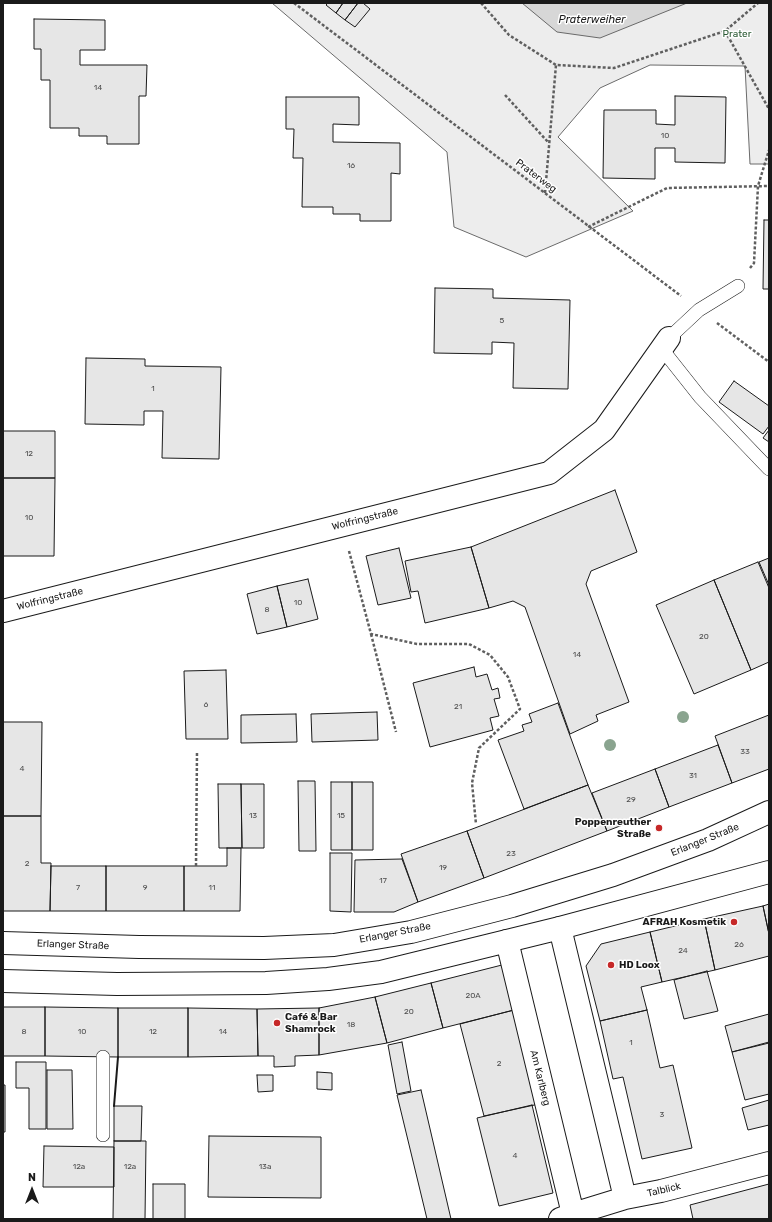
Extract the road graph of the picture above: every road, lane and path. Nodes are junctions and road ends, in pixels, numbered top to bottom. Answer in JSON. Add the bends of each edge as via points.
{"nodes":[{"id":1,"x":294,"y":3,"type":"edge"},
{"id":2,"x":481,"y":3,"type":"edge"},
{"id":3,"x":758,"y":3,"type":"edge"},
{"id":4,"x":725,"y":31,"type":"junction"},
{"id":5,"x":556,"y":65,"type":"junction"},
{"id":6,"x":505,"y":95,"type":"dead end"},
{"id":7,"x":769,"y":109,"type":"edge"},
{"id":8,"x":548,"y":143,"type":"junction"},
{"id":9,"x":769,"y":150,"type":"edge"},
{"id":10,"x":758,"y":186,"type":"junction"},
{"id":11,"x":769,"y":186,"type":"edge"},
{"id":12,"x":545,"y":193,"type":"junction"},
{"id":13,"x":588,"y":226,"type":"junction"},
{"id":14,"x":754,"y":263,"type":"dead end"},
{"id":15,"x":738,"y":286,"type":"dead end"},
{"id":16,"x":699,"y":310,"type":"junction"},
{"id":17,"x":666,"y":344,"type":"junction"},
{"id":18,"x":769,"y":362,"type":"edge"},
{"id":19,"x":769,"y":469,"type":"edge"},
{"id":20,"x":343,"y":525,"type":"junction"},
{"id":21,"x":3,"y":611,"type":"edge"},
{"id":22,"x":372,"y":634,"type":"junction"},
{"id":23,"x":396,"y":732,"type":"dead end"},
{"id":24,"x":197,"y":751,"type":"dead end"},
{"id":25,"x":769,"y":812,"type":"edge"},
{"id":26,"x":476,"y":824,"type":"dead end"},
{"id":27,"x":769,"y":861,"type":"edge"},
{"id":28,"x":196,"y":866,"type":"dead end"},
{"id":29,"x":769,"y":872,"type":"edge"},
{"id":30,"x":745,"y":878,"type":"junction"},
{"id":31,"x":560,"y":928,"type":"junction"},
{"id":32,"x":507,"y":941,"type":"junction"},
{"id":33,"x":3,"y":943,"type":"edge"},
{"id":34,"x":3,"y":980,"type":"edge"},
{"id":35,"x":103,"y":1057,"type":"dead end"},
{"id":36,"x":103,"y":1135,"type":"dead end"},
{"id":37,"x":769,"y":1163,"type":"edge"},
{"id":38,"x":625,"y":1198,"type":"junction"},
{"id":39,"x":566,"y":1216,"type":"edge"}],
"edges":[{"from":1,"to":12,"type":"path","name":"Praterweg"},
{"from":2,"to":5,"type":"path","via":[[509,35]]},
{"from":3,"to":4,"type":"path"},
{"from":4,"to":5,"type":"path","via":[[614,68]]},
{"from":4,"to":7,"type":"path"},
{"from":5,"to":8,"type":"path"},
{"from":6,"to":8,"type":"path"},
{"from":8,"to":12,"type":"path"},
{"from":9,"to":10,"type":"path"},
{"from":10,"to":11,"type":"path"},
{"from":10,"to":13,"type":"path","via":[[667,188]]},
{"from":10,"to":14,"type":"path"},
{"from":12,"to":13,"type":"path","name":"Praterweg"},
{"from":13,"to":16,"type":"path","name":"Praterweg"},
{"from":15,"to":16,"type":"lane"},
{"from":16,"to":17,"type":"lane"},
{"from":16,"to":18,"type":"path","name":"Praterweg"},
{"from":17,"to":19,"type":"lane","via":[[700,397]]},
{"from":17,"to":20,"type":"main road","name":"Wolfringstraße","via":[[604,430],[549,473]]},
{"from":20,"to":21,"type":"main road","name":"Wolfringstraße"},
{"from":20,"to":22,"type":"path"},
{"from":22,"to":23,"type":"path"},
{"from":22,"to":26,"type":"path","via":[[417,644],[469,644],[490,655],[508,676],[520,709],[480,748],[472,783]]},
{"from":24,"to":28,"type":"path"},
{"from":25,"to":33,"type":"main road","name":"Erlanger Straße","via":[[708,840],[613,876],[411,932],[334,945],[264,948]]},
{"from":27,"to":30,"type":"lane"},
{"from":29,"to":30,"type":"main road"},
{"from":30,"to":31,"type":"main road"},
{"from":31,"to":32,"type":"main road"},
{"from":31,"to":38,"type":"main road"},
{"from":32,"to":34,"type":"main road","via":[[381,972],[328,979],[266,983],[117,984]]},
{"from":32,"to":39,"type":"main road","name":"Am Karlberg"},
{"from":35,"to":36,"type":"lane"},
{"from":37,"to":38,"type":"main road","name":"Talblick"},
{"from":38,"to":39,"type":"main road","name":"Talblick"}]}
